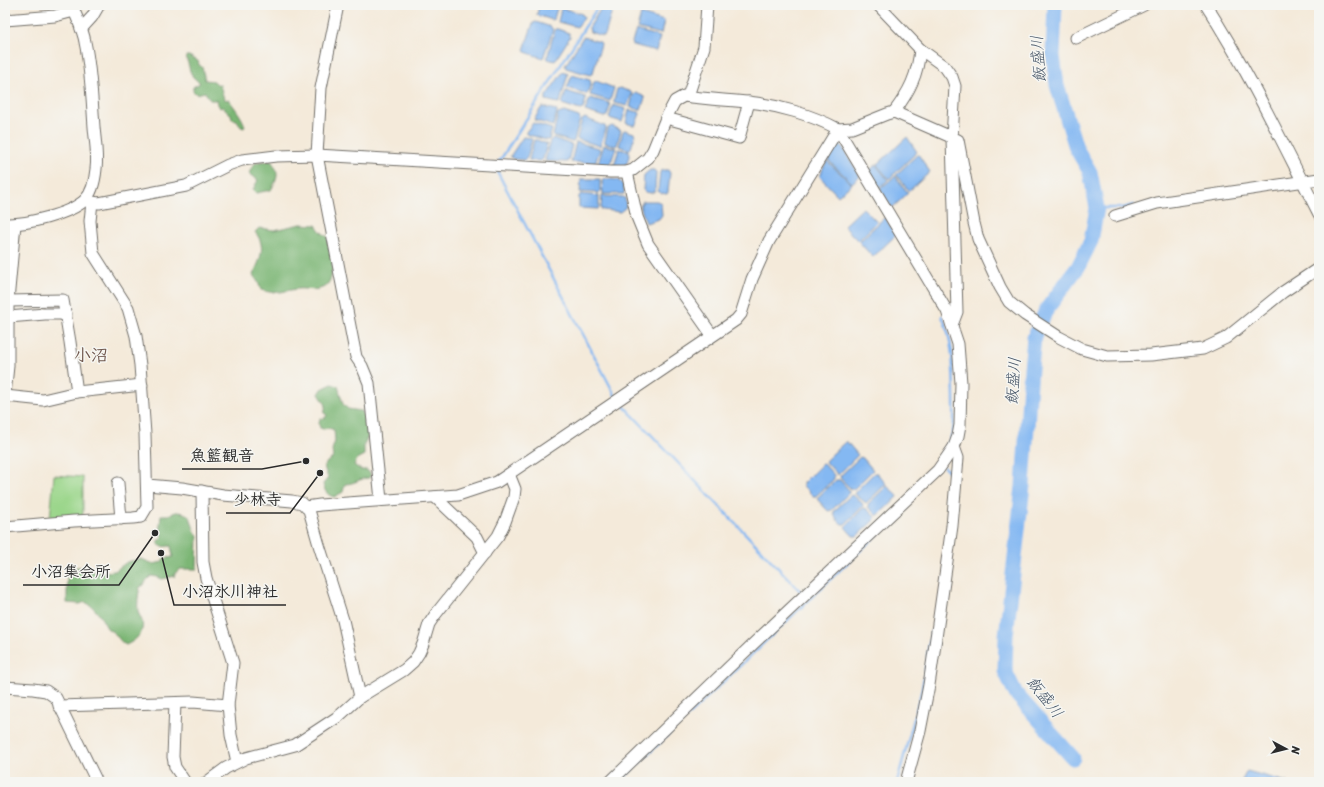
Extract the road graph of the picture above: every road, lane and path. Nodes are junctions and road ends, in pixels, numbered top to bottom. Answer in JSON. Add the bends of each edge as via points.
{"nodes":[{"id":1,"x":99,"y":5,"type":"edge"},
{"id":2,"x":338,"y":5,"type":"edge"},
{"id":3,"x":707,"y":5,"type":"edge"},
{"id":4,"x":878,"y":5,"type":"edge"},
{"id":5,"x":1144,"y":5,"type":"edge"},
{"id":6,"x":1206,"y":5,"type":"edge"},
{"id":7,"x":73,"y":8,"type":"edge"},
{"id":8,"x":5,"y":20,"type":"edge"},
{"id":9,"x":81,"y":29,"type":"junction"},
{"id":10,"x":1076,"y":38,"type":"dead end"},
{"id":11,"x":920,"y":49,"type":"junction"},
{"id":12,"x":688,"y":96,"type":"junction"},
{"id":13,"x":749,"y":102,"type":"junction"},
{"id":14,"x":894,"y":112,"type":"junction"},
{"id":15,"x":666,"y":118,"type":"junction"},
{"id":16,"x":838,"y":129,"type":"junction"},
{"id":17,"x":952,"y":138,"type":"junction"},
{"id":18,"x":317,"y":155,"type":"junction"},
{"id":19,"x":627,"y":172,"type":"junction"},
{"id":20,"x":1319,"y":179,"type":"edge"},
{"id":21,"x":1303,"y":182,"type":"junction"},
{"id":22,"x":89,"y":201,"type":"junction"},
{"id":23,"x":1319,"y":214,"type":"edge"},
{"id":24,"x":1115,"y":216,"type":"dead end"},
{"id":25,"x":10,"y":224,"type":"edge"},
{"id":26,"x":1319,"y":268,"type":"edge"},
{"id":27,"x":8,"y":301,"type":"junction"},
{"id":28,"x":66,"y":314,"type":"junction"},
{"id":29,"x":7,"y":319,"type":"edge"},
{"id":30,"x":952,"y":325,"type":"junction"},
{"id":31,"x":712,"y":335,"type":"junction"},
{"id":32,"x":142,"y":385,"type":"junction"},
{"id":33,"x":76,"y":392,"type":"junction"},
{"id":34,"x":5,"y":396,"type":"edge"},
{"id":35,"x":954,"y":447,"type":"junction"},
{"id":36,"x":509,"y":474,"type":"junction"},
{"id":37,"x":118,"y":483,"type":"dead end"},
{"id":38,"x":147,"y":485,"type":"junction"},
{"id":39,"x":202,"y":491,"type":"junction"},
{"id":40,"x":435,"y":496,"type":"junction"},
{"id":41,"x":381,"y":500,"type":"junction"},
{"id":42,"x":306,"y":507,"type":"junction"},
{"id":43,"x":121,"y":519,"type":"junction"},
{"id":44,"x":5,"y":527,"type":"edge"},
{"id":45,"x":485,"y":553,"type":"junction"},
{"id":46,"x":5,"y":687,"type":"edge"},
{"id":47,"x":360,"y":697,"type":"junction"},
{"id":48,"x":175,"y":703,"type":"junction"},
{"id":49,"x":228,"y":705,"type":"junction"},
{"id":50,"x":59,"y":706,"type":"junction"},
{"id":51,"x":237,"y":762,"type":"junction"},
{"id":52,"x":97,"y":782,"type":"edge"},
{"id":53,"x":185,"y":782,"type":"edge"},
{"id":54,"x":207,"y":782,"type":"edge"},
{"id":55,"x":610,"y":782,"type":"edge"},
{"id":56,"x":906,"y":782,"type":"edge"}],
"edges":[{"from":1,"to":9,"type":"street"},
{"from":2,"to":18,"type":"street","via":[[321,88]]},
{"from":3,"to":12,"type":"street","via":[[704,47]]},
{"from":4,"to":11,"type":"street"},
{"from":5,"to":10,"type":"street"},
{"from":6,"to":21,"type":"street","via":[[1224,32]]},
{"from":7,"to":8,"type":"street","via":[[55,16]]},
{"from":7,"to":9,"type":"street"},
{"from":9,"to":22,"type":"street","via":[[92,95],[96,153],[96,169]]},
{"from":11,"to":14,"type":"street","via":[[919,66],[914,81]]},
{"from":11,"to":17,"type":"street","via":[[945,67],[952,77],[955,86]]},
{"from":12,"to":13,"type":"street"},
{"from":12,"to":15,"type":"street","via":[[675,101]]},
{"from":13,"to":15,"type":"street","via":[[739,138]]},
{"from":13,"to":16,"type":"street","via":[[783,108]]},
{"from":14,"to":16,"type":"street","via":[[852,128]]},
{"from":14,"to":17,"type":"street"},
{"from":15,"to":19,"type":"street","via":[[648,158],[639,167]]},
{"from":16,"to":30,"type":"street","via":[[947,311]]},
{"from":16,"to":31,"type":"street","via":[[769,241],[752,279],[741,314]]},
{"from":17,"to":26,"type":"street","via":[[958,140],[978,239],[1009,302],[1059,337],[1082,349],[1107,356],[1151,355],[1204,349],[1226,338],[1278,296]]},
{"from":17,"to":30,"type":"street","via":[[957,312]]},
{"from":18,"to":19,"type":"street"},
{"from":18,"to":22,"type":"street","via":[[242,160],[186,186],[99,203]]},
{"from":18,"to":41,"type":"street","via":[[356,357],[369,383]]},
{"from":19,"to":31,"type":"street","via":[[637,217],[648,244]]},
{"from":20,"to":21,"type":"street"},
{"from":21,"to":23,"type":"street"},
{"from":21,"to":24,"type":"street","via":[[1157,203]]},
{"from":22,"to":25,"type":"street","via":[[50,216]]},
{"from":22,"to":32,"type":"street","via":[[94,253],[128,308],[136,336]]},
{"from":25,"to":27,"type":"street"},
{"from":27,"to":28,"type":"street","via":[[63,300]]},
{"from":27,"to":29,"type":"street"},
{"from":28,"to":29,"type":"street"},
{"from":28,"to":33,"type":"street"},
{"from":29,"to":34,"type":"street","via":[[8,366]]},
{"from":30,"to":35,"type":"street","via":[[958,344],[961,383],[960,425]]},
{"from":31,"to":36,"type":"street"},
{"from":32,"to":33,"type":"street"},
{"from":32,"to":38,"type":"street"},
{"from":33,"to":34,"type":"street","via":[[42,400]]},
{"from":35,"to":55,"type":"street","via":[[938,470]]},
{"from":35,"to":56,"type":"street","via":[[958,458],[939,623],[920,731]]},
{"from":36,"to":40,"type":"street","via":[[497,482],[458,495]]},
{"from":36,"to":45,"type":"street","via":[[515,489],[514,497],[501,529]]},
{"from":37,"to":43,"type":"street"},
{"from":38,"to":39,"type":"street"},
{"from":38,"to":43,"type":"street","via":[[147,507],[141,517]]},
{"from":39,"to":42,"type":"street","via":[[292,501]]},
{"from":39,"to":49,"type":"street","via":[[203,562],[233,663]]},
{"from":40,"to":41,"type":"street"},
{"from":40,"to":45,"type":"street","via":[[477,537]]},
{"from":41,"to":42,"type":"street"},
{"from":42,"to":47,"type":"street","via":[[343,620]]},
{"from":43,"to":44,"type":"street"},
{"from":45,"to":47,"type":"street","via":[[435,614],[413,662],[395,677]]},
{"from":46,"to":50,"type":"street","via":[[46,691],[56,698]]},
{"from":47,"to":51,"type":"street","via":[[339,716],[295,745]]},
{"from":48,"to":49,"type":"street","via":[[207,702]]},
{"from":48,"to":50,"type":"street"},
{"from":48,"to":53,"type":"street","via":[[172,757]]},
{"from":49,"to":51,"type":"street"},
{"from":50,"to":52,"type":"street"},
{"from":51,"to":54,"type":"street"}]}
